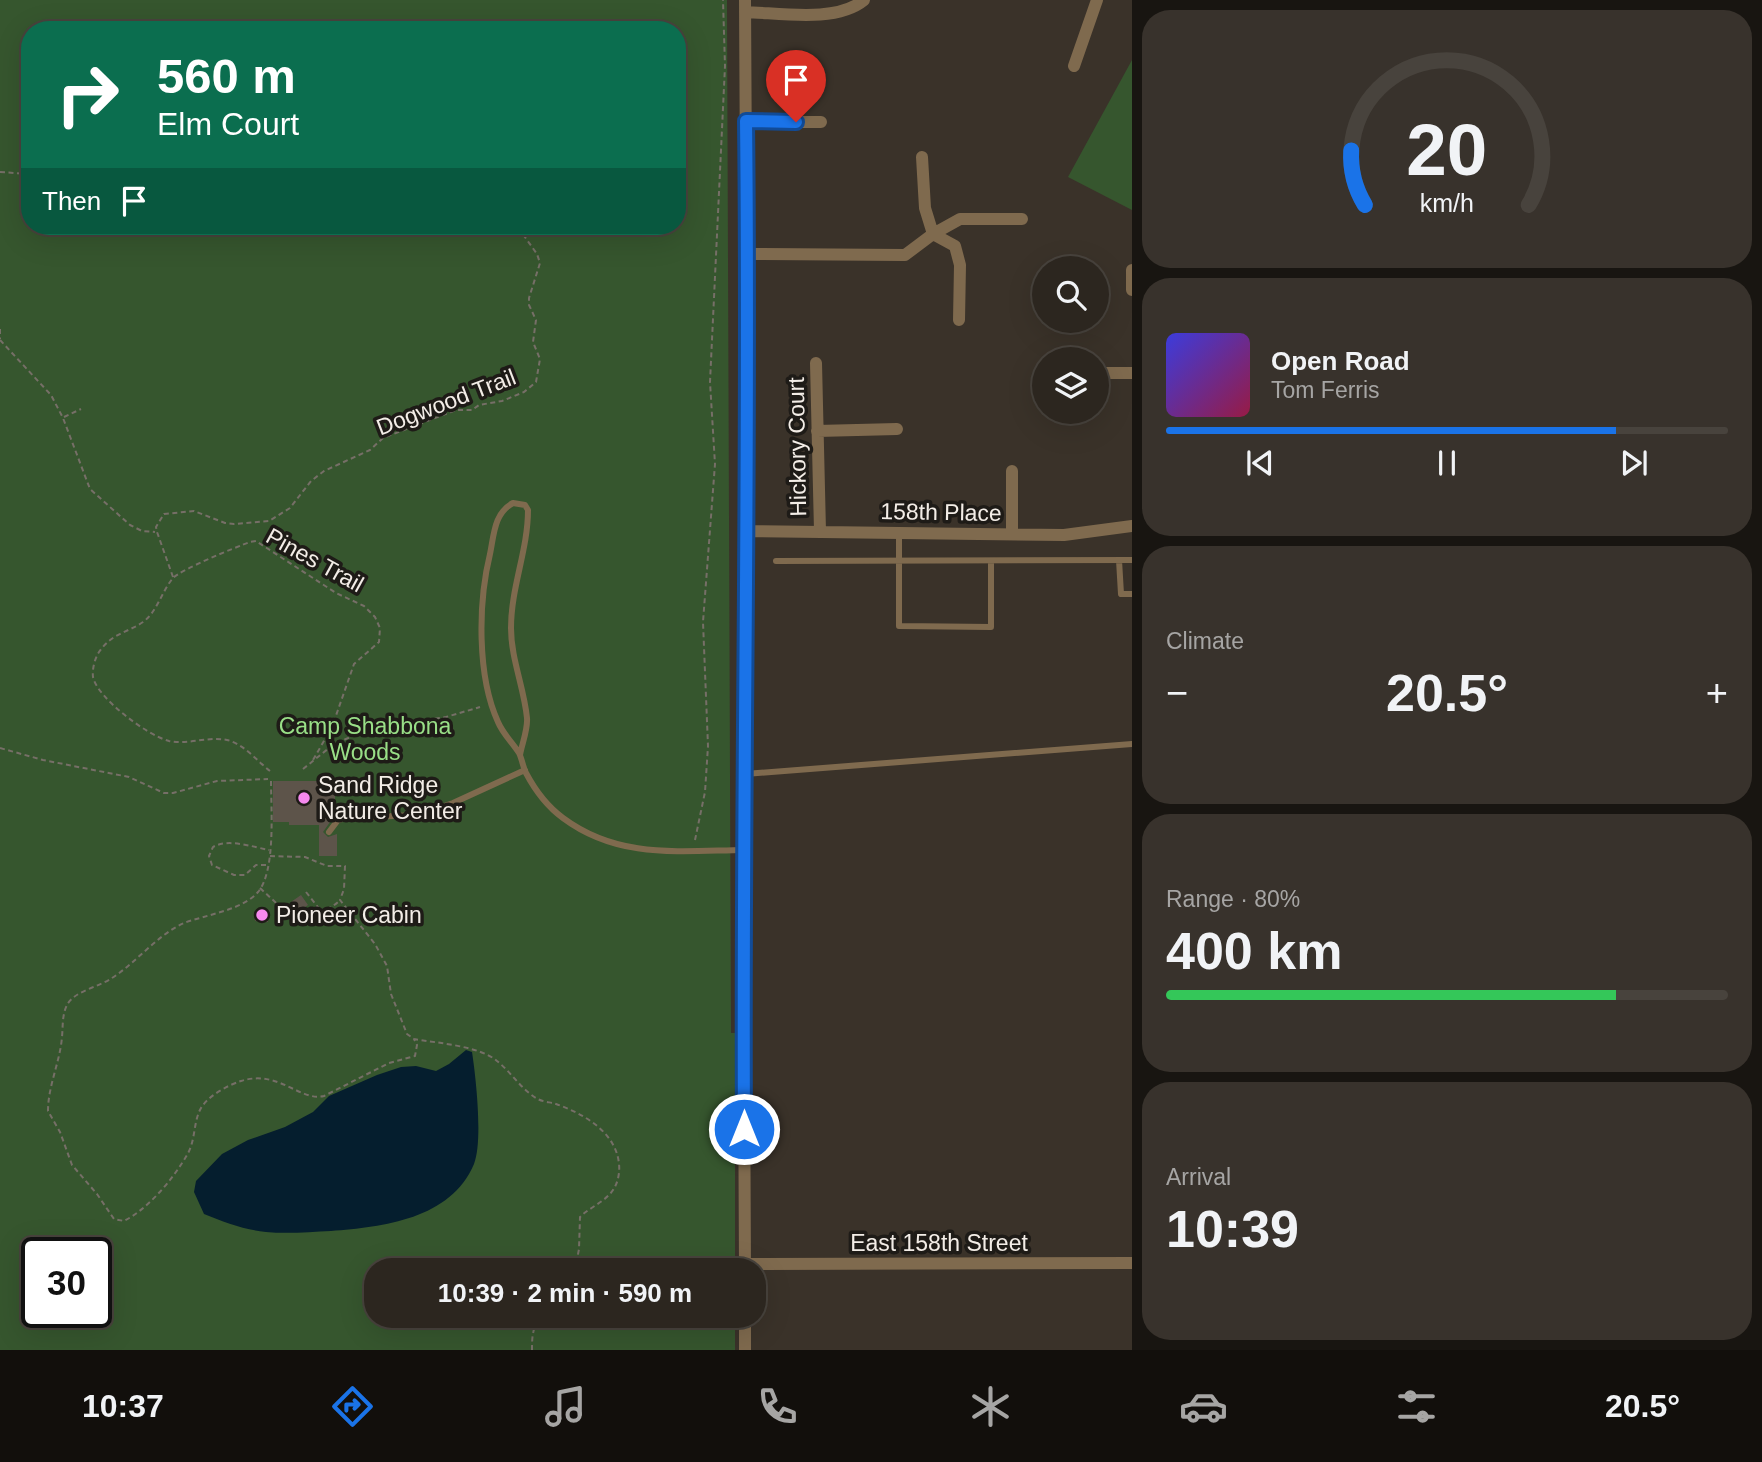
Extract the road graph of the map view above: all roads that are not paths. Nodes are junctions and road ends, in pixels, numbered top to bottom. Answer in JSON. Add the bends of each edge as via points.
{"nodes":[{"id":1,"x":864,"y":0,"type":"edge"},
{"id":2,"x":1097,"y":0,"type":"edge"},
{"id":3,"x":745,"y":6,"type":"edge"},
{"id":4,"x":1074,"y":66,"type":"dead end"},
{"id":5,"x":746,"y":121,"type":"junction"},
{"id":6,"x":821,"y":122,"type":"dead end"},
{"id":7,"x":922,"y":157,"type":"dead end"},
{"id":8,"x":1023,"y":219,"type":"dead end"},
{"id":9,"x":933,"y":233,"type":"junction"},
{"id":10,"x":747,"y":254,"type":"junction"},
{"id":11,"x":1132,"y":270,"type":"edge"},
{"id":12,"x":1132,"y":290,"type":"edge"},
{"id":13,"x":959,"y":320,"type":"dead end"},
{"id":14,"x":816,"y":363,"type":"dead end"},
{"id":15,"x":1109,"y":373,"type":"edge"},
{"id":16,"x":1132,"y":373,"type":"edge"},
{"id":17,"x":897,"y":429,"type":"dead end"},
{"id":18,"x":817,"y":431,"type":"junction"},
{"id":19,"x":1012,"y":471,"type":"dead end"},
{"id":20,"x":1132,"y":526,"type":"edge"},
{"id":21,"x":748,"y":531,"type":"junction"},
{"id":22,"x":820,"y":531,"type":"junction"},
{"id":23,"x":898,"y":532,"type":"junction"},
{"id":24,"x":1012,"y":534,"type":"junction"},
{"id":25,"x":1119,"y":560,"type":"junction"},
{"id":26,"x":1132,"y":560,"type":"edge"},
{"id":27,"x":776,"y":561,"type":"dead end"},
{"id":28,"x":898,"y":561,"type":"junction"},
{"id":29,"x":991,"y":561,"type":"junction"},
{"id":30,"x":1132,"y":594,"type":"edge"},
{"id":31,"x":1132,"y":744,"type":"edge"},
{"id":32,"x":520,"y":755,"type":"junction"},
{"id":33,"x":525,"y":770,"type":"junction"},
{"id":34,"x":745,"y":774,"type":"junction"},
{"id":35,"x":329,"y":832,"type":"dead end"},
{"id":36,"x":743,"y":850,"type":"junction"},
{"id":37,"x":745,"y":1258,"type":"edge"},
{"id":38,"x":1132,"y":1263,"type":"edge"},
{"id":39,"x":766,"y":1267,"type":"edge"},
{"id":40,"x":745,"y":1328,"type":"edge"},
{"id":41,"x":745,"y":1350,"type":"edge"}],
"edges":[{"from":1,"to":3,"type":"street","via":[[837,14]]},
{"from":2,"to":4,"type":"street"},
{"from":3,"to":5,"type":"street"},
{"from":5,"to":6,"type":"street"},
{"from":5,"to":10,"type":"street"},
{"from":7,"to":9,"type":"street","via":[[925,208]]},
{"from":8,"to":9,"type":"street","via":[[960,219]]},
{"from":9,"to":10,"type":"street","via":[[905,255]]},
{"from":9,"to":13,"type":"street","via":[[956,246]]},
{"from":10,"to":21,"type":"street"},
{"from":11,"to":12,"type":"street"},
{"from":14,"to":18,"type":"street","name":"Hickory Court"},
{"from":15,"to":16,"type":"street"},
{"from":17,"to":18,"type":"street"},
{"from":18,"to":22,"type":"street","name":"Hickory Court"},
{"from":19,"to":24,"type":"street"},
{"from":20,"to":24,"type":"street","name":"158th Place","via":[[1064,535]]},
{"from":21,"to":22,"type":"street","name":"158th Place"},
{"from":21,"to":34,"type":"street"},
{"from":22,"to":23,"type":"street","name":"158th Place"},
{"from":23,"to":24,"type":"street","name":"158th Place"},
{"from":23,"to":28,"type":"lane"},
{"from":25,"to":26,"type":"lane"},
{"from":25,"to":29,"type":"lane"},
{"from":25,"to":30,"type":"lane","via":[[1122,594]]},
{"from":27,"to":28,"type":"lane"},
{"from":28,"to":29,"type":"lane"},
{"from":28,"to":29,"type":"lane","via":[[899,626],[991,628]]},
{"from":31,"to":34,"type":"lane"},
{"from":32,"to":32,"type":"lane","via":[[527,720],[511,628],[528,519],[528,510],[521,503],[508,506],[498,517],[481,596],[491,703],[497,721]]},
{"from":32,"to":33,"type":"lane"},
{"from":33,"to":35,"type":"lane","via":[[433,811],[346,818],[338,820]]},
{"from":33,"to":36,"type":"lane","via":[[561,817],[601,840],[640,850]]},
{"from":34,"to":36,"type":"street"},
{"from":36,"to":37,"type":"street"},
{"from":38,"to":39,"type":"street","name":"East 158th Street"},
{"from":40,"to":41,"type":"street"}]}
